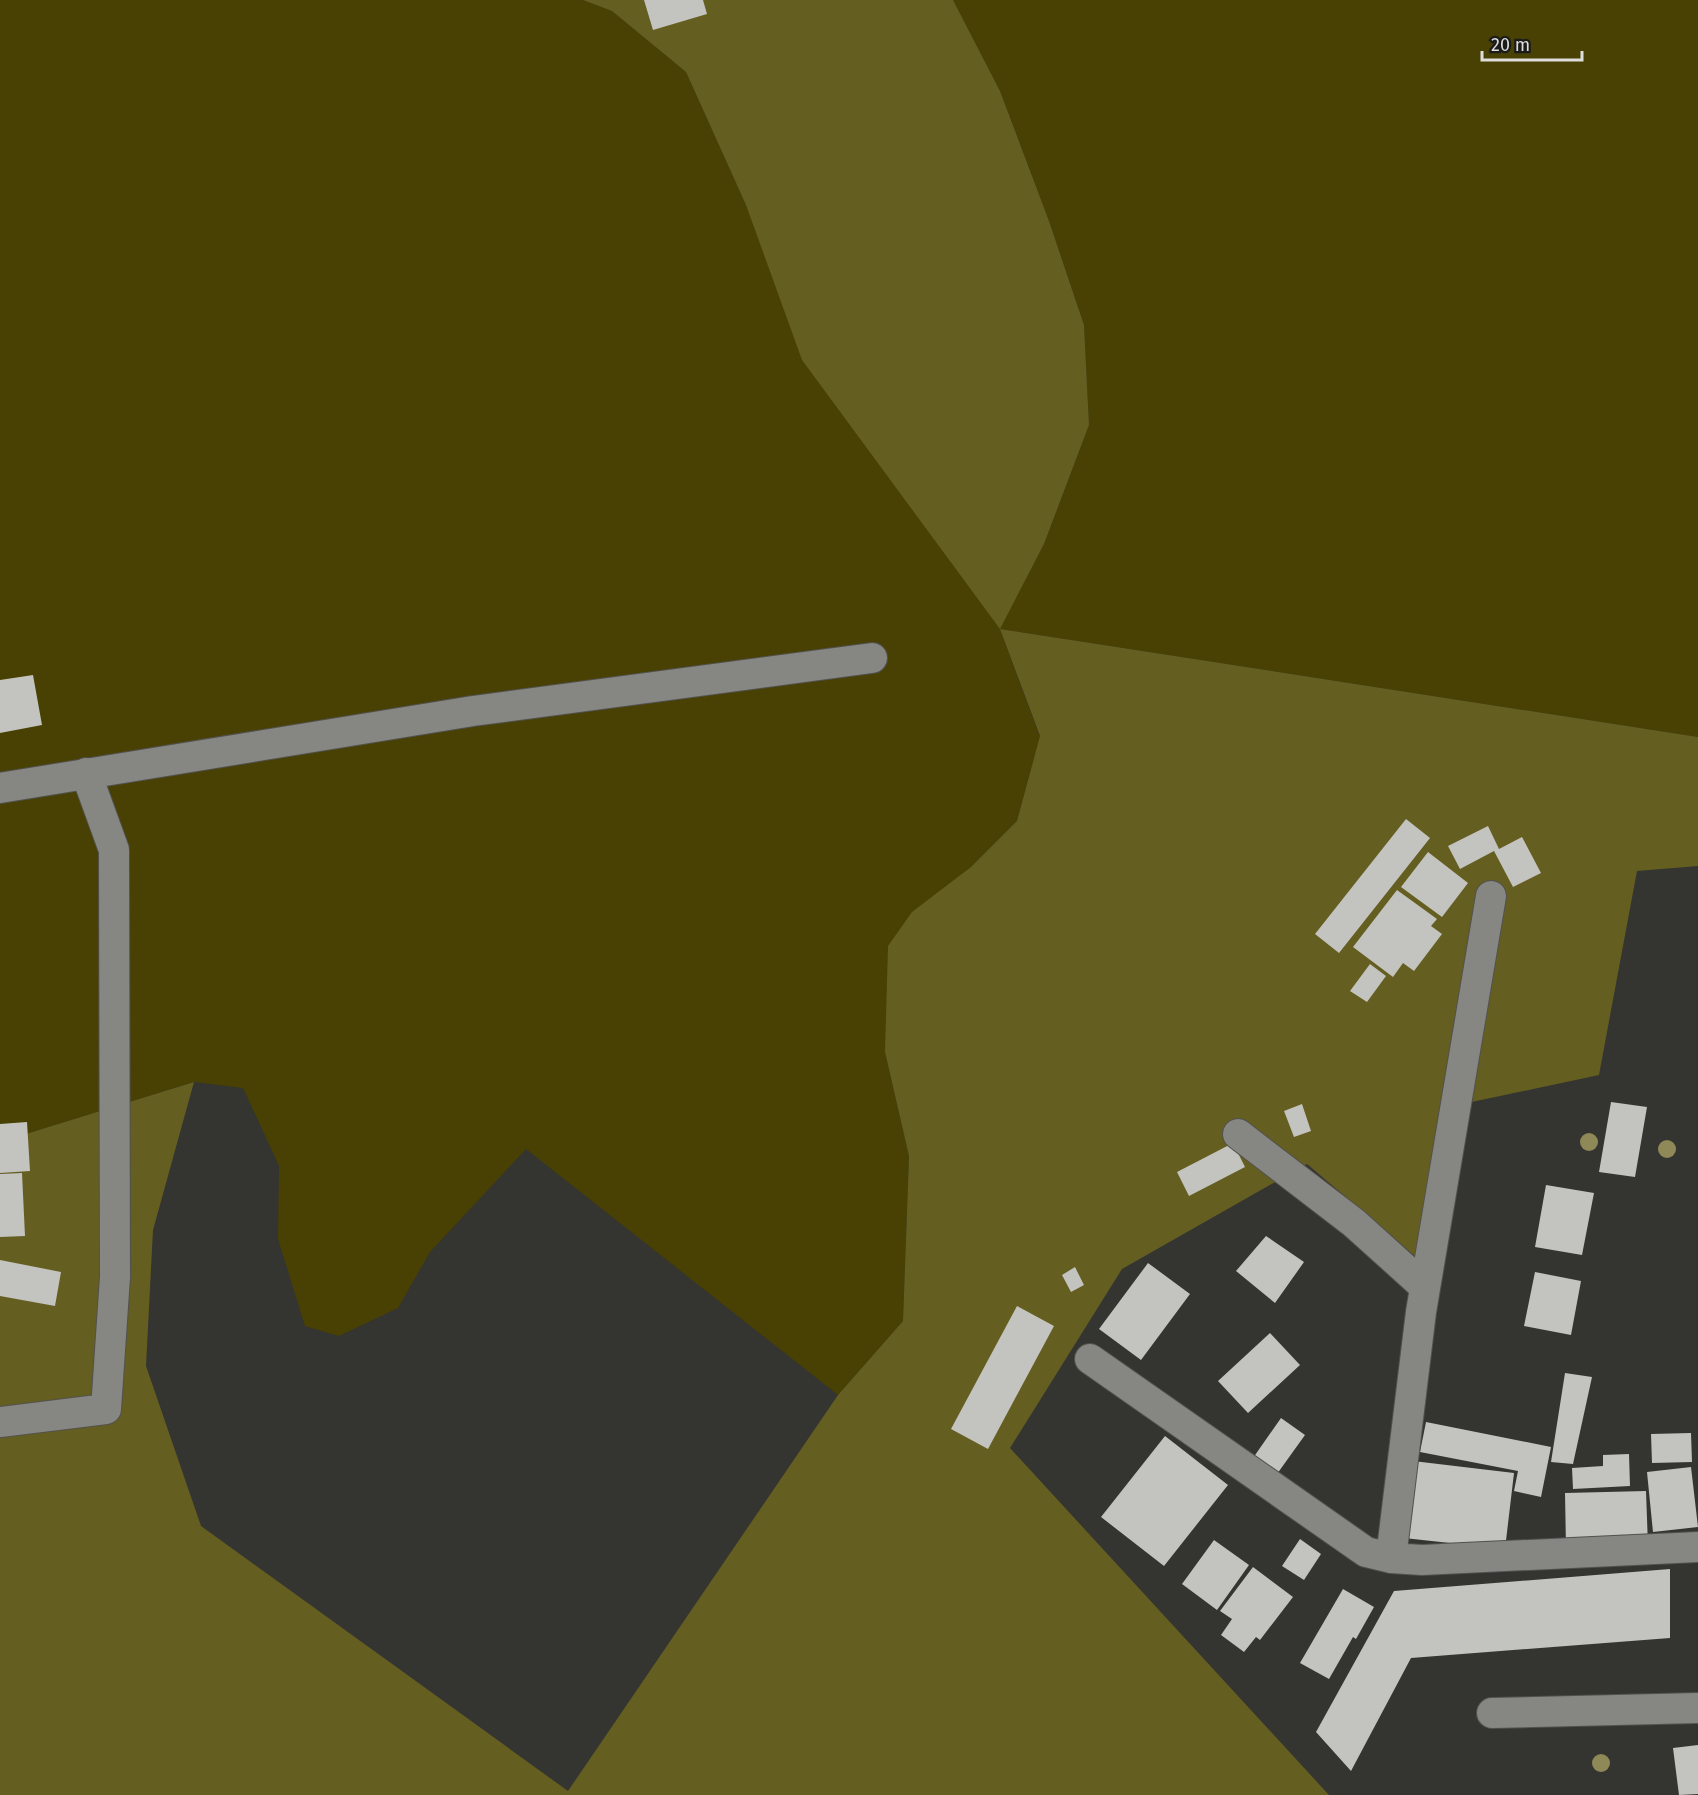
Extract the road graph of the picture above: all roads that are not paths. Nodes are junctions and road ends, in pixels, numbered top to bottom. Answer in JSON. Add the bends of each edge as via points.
{"nodes":[{"id":1,"x":872,"y":658,"type":"dead end"},
{"id":2,"x":86,"y":773,"type":"junction"},
{"id":3,"x":0,"y":788,"type":"edge"},
{"id":4,"x":1491,"y":896,"type":"dead end"},
{"id":5,"x":1238,"y":1134,"type":"dead end"},
{"id":6,"x":1425,"y":1287,"type":"junction"},
{"id":7,"x":1090,"y":1359,"type":"dead end"},
{"id":8,"x":0,"y":1422,"type":"edge"},
{"id":9,"x":1698,"y":1547,"type":"edge"},
{"id":10,"x":1391,"y":1558,"type":"junction"},
{"id":11,"x":1698,"y":1708,"type":"edge"},
{"id":12,"x":1492,"y":1713,"type":"dead end"}],
"edges":[{"from":1,"to":2,"type":"street","via":[[473,711]]},
{"from":2,"to":3,"type":"street"},
{"from":2,"to":8,"type":"street","via":[[114,850],[115,1277],[106,1409]]},
{"from":4,"to":6,"type":"street"},
{"from":5,"to":6,"type":"street","via":[[1354,1223]]},
{"from":6,"to":10,"type":"street"},
{"from":7,"to":10,"type":"street","via":[[1366,1552]]},
{"from":9,"to":10,"type":"street","via":[[1422,1560]]},
{"from":11,"to":12,"type":"street"}]}
